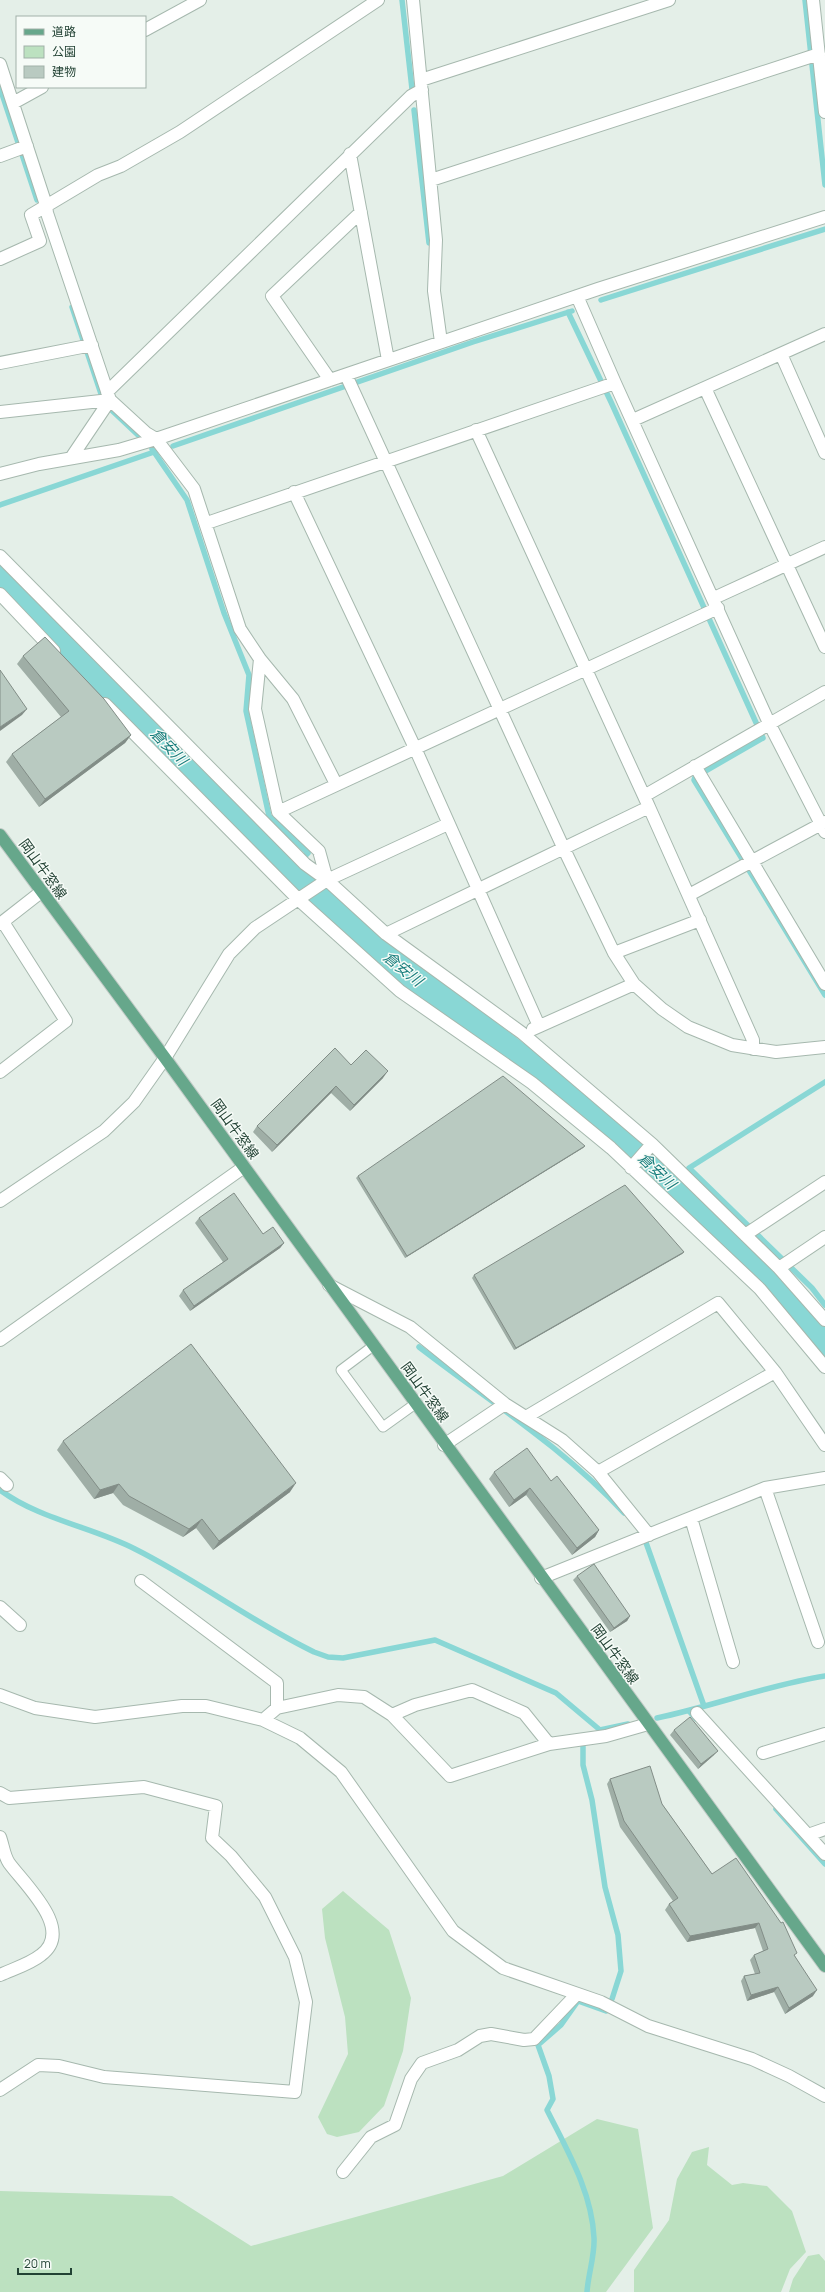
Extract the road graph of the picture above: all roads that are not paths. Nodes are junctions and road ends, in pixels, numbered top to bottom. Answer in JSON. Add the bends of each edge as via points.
{"nodes":[{"id":1,"x":200,"y":0,"type":"edge"},
{"id":2,"x":378,"y":0,"type":"edge"},
{"id":3,"x":669,"y":0,"type":"edge"},
{"id":4,"x":813,"y":0,"type":"edge"},
{"id":5,"x":417,"y":1,"type":"edge"},
{"id":6,"x":146,"y":29,"type":"edge"},
{"id":7,"x":814,"y":55,"type":"junction"},
{"id":8,"x":0,"y":64,"type":"edge"},
{"id":9,"x":823,"y":67,"type":"edge"},
{"id":10,"x":422,"y":85,"type":"junction"},
{"id":11,"x":40,"y":88,"type":"edge"},
{"id":12,"x":13,"y":103,"type":"junction"},
{"id":13,"x":825,"y":112,"type":"edge"},
{"id":14,"x":22,"y":147,"type":"junction"},
{"id":15,"x":350,"y":154,"type":"junction"},
{"id":16,"x":0,"y":156,"type":"edge"},
{"id":17,"x":431,"y":180,"type":"junction"},
{"id":18,"x":46,"y":205,"type":"junction"},
{"id":19,"x":361,"y":212,"type":"junction"},
{"id":20,"x":825,"y":217,"type":"edge"},
{"id":21,"x":0,"y":258,"type":"edge"},
{"id":22,"x":578,"y":296,"type":"junction"},
{"id":23,"x":825,"y":334,"type":"edge"},
{"id":24,"x":442,"y":342,"type":"junction"},
{"id":25,"x":87,"y":346,"type":"junction"},
{"id":26,"x":781,"y":354,"type":"junction"},
{"id":27,"x":388,"y":360,"type":"junction"},
{"id":28,"x":0,"y":363,"type":"edge"},
{"id":29,"x":330,"y":380,"type":"junction"},
{"id":30,"x":349,"y":381,"type":"junction"},
{"id":31,"x":607,"y":385,"type":"junction"},
{"id":32,"x":705,"y":388,"type":"junction"},
{"id":33,"x":106,"y":400,"type":"junction"},
{"id":34,"x":0,"y":412,"type":"edge"},
{"id":35,"x":633,"y":420,"type":"junction"},
{"id":36,"x":476,"y":430,"type":"junction"},
{"id":37,"x":156,"y":439,"type":"junction"},
{"id":38,"x":825,"y":453,"type":"edge"},
{"id":39,"x":71,"y":458,"type":"junction"},
{"id":40,"x":385,"y":461,"type":"junction"},
{"id":41,"x":0,"y":474,"type":"edge"},
{"id":42,"x":294,"y":492,"type":"junction"},
{"id":43,"x":207,"y":523,"type":"junction"},
{"id":44,"x":825,"y":547,"type":"edge"},
{"id":45,"x":0,"y":556,"type":"edge"},
{"id":46,"x":787,"y":566,"type":"junction"},
{"id":47,"x":0,"y":594,"type":"edge"},
{"id":48,"x":710,"y":608,"type":"junction"},
{"id":49,"x":825,"y":647,"type":"edge"},
{"id":50,"x":260,"y":659,"type":"junction"},
{"id":51,"x":65,"y":662,"type":"edge"},
{"id":52,"x":584,"y":669,"type":"junction"},
{"id":53,"x":825,"y":692,"type":"edge"},
{"id":54,"x":97,"y":696,"type":"edge"},
{"id":55,"x":500,"y":709,"type":"junction"},
{"id":56,"x":762,"y":727,"type":"junction"},
{"id":57,"x":415,"y":748,"type":"junction"},
{"id":58,"x":698,"y":771,"type":"junction"},
{"id":59,"x":336,"y":784,"type":"junction"},
{"id":60,"x":646,"y":802,"type":"junction"},
{"id":61,"x":278,"y":812,"type":"junction"},
{"id":62,"x":448,"y":824,"type":"junction"},
{"id":63,"x":823,"y":826,"type":"edge"},
{"id":64,"x":0,"y":835,"type":"edge"},
{"id":65,"x":563,"y":847,"type":"junction"},
{"id":66,"x":748,"y":864,"type":"junction"},
{"id":67,"x":323,"y":883,"type":"junction"},
{"id":68,"x":477,"y":889,"type":"junction"},
{"id":69,"x":41,"y":892,"type":"junction"},
{"id":70,"x":689,"y":895,"type":"junction"},
{"id":71,"x":302,"y":898,"type":"junction"},
{"id":72,"x":700,"y":920,"type":"junction"},
{"id":73,"x":1,"y":923,"type":"edge"},
{"id":74,"x":386,"y":934,"type":"junction"},
{"id":75,"x":614,"y":953,"type":"junction"},
{"id":76,"x":634,"y":984,"type":"junction"},
{"id":77,"x":825,"y":984,"type":"edge"},
{"id":78,"x":539,"y":1026,"type":"junction"},
{"id":79,"x":522,"y":1033,"type":"junction"},
{"id":80,"x":825,"y":1047,"type":"edge"},
{"id":81,"x":753,"y":1049,"type":"junction"},
{"id":82,"x":165,"y":1058,"type":"junction"},
{"id":83,"x":0,"y":1072,"type":"edge"},
{"id":84,"x":649,"y":1148,"type":"junction"},
{"id":85,"x":633,"y":1166,"type":"junction"},
{"id":86,"x":244,"y":1167,"type":"junction"},
{"id":87,"x":825,"y":1182,"type":"edge"},
{"id":88,"x":0,"y":1201,"type":"edge"},
{"id":89,"x":750,"y":1232,"type":"junction"},
{"id":90,"x":825,"y":1237,"type":"edge"},
{"id":91,"x":784,"y":1265,"type":"junction"},
{"id":92,"x":329,"y":1285,"type":"junction"},
{"id":93,"x":825,"y":1320,"type":"edge"},
{"id":94,"x":0,"y":1340,"type":"edge"},
{"id":95,"x":373,"y":1346,"type":"junction"},
{"id":96,"x":825,"y":1367,"type":"edge"},
{"id":97,"x":775,"y":1372,"type":"junction"},
{"id":98,"x":415,"y":1404,"type":"junction"},
{"id":99,"x":501,"y":1407,"type":"junction"},
{"id":100,"x":526,"y":1418,"type":"junction"},
{"id":101,"x":444,"y":1445,"type":"junction"},
{"id":102,"x":825,"y":1445,"type":"edge"},
{"id":103,"x":598,"y":1472,"type":"junction"},
{"id":104,"x":825,"y":1478,"type":"edge"},
{"id":105,"x":765,"y":1488,"type":"junction"},
{"id":106,"x":691,"y":1518,"type":"junction"},
{"id":107,"x":646,"y":1536,"type":"junction"},
{"id":108,"x":541,"y":1578,"type":"junction"},
{"id":109,"x":141,"y":1581,"type":"dead end"},
{"id":110,"x":0,"y":1607,"type":"edge"},
{"id":111,"x":20,"y":1625,"type":"dead end"},
{"id":112,"x":818,"y":1642,"type":"dead end"},
{"id":113,"x":733,"y":1662,"type":"dead end"},
{"id":114,"x":0,"y":1695,"type":"edge"},
{"id":115,"x":277,"y":1708,"type":"junction"},
{"id":116,"x":697,"y":1713,"type":"dead end"},
{"id":117,"x":392,"y":1715,"type":"junction"},
{"id":118,"x":263,"y":1720,"type":"junction"},
{"id":119,"x":648,"y":1724,"type":"junction"},
{"id":120,"x":825,"y":1734,"type":"edge"},
{"id":121,"x":549,"y":1744,"type":"junction"},
{"id":122,"x":763,"y":1753,"type":"dead end"},
{"id":123,"x":0,"y":1793,"type":"edge"},
{"id":124,"x":825,"y":1830,"type":"edge"},
{"id":125,"x":808,"y":1835,"type":"junction"},
{"id":126,"x":0,"y":1837,"type":"edge"},
{"id":127,"x":825,"y":1854,"type":"edge"},
{"id":128,"x":825,"y":1966,"type":"edge"},
{"id":129,"x":0,"y":1975,"type":"edge"},
{"id":130,"x":577,"y":1994,"type":"junction"},
{"id":131,"x":0,"y":2090,"type":"edge"},
{"id":132,"x":825,"y":2096,"type":"edge"},
{"id":133,"x":343,"y":2172,"type":"dead end"}],
"edges":[{"from":1,"to":6,"type":"street"},
{"from":2,"to":18,"type":"street","via":[[180,132],[122,166],[98,175]]},
{"from":3,"to":10,"type":"street"},
{"from":4,"to":7,"type":"street"},
{"from":5,"to":10,"type":"street"},
{"from":7,"to":9,"type":"street"},
{"from":7,"to":17,"type":"street"},
{"from":8,"to":12,"type":"street"},
{"from":9,"to":13,"type":"street"},
{"from":10,"to":15,"type":"street"},
{"from":10,"to":17,"type":"street"},
{"from":11,"to":12,"type":"street"},
{"from":12,"to":14,"type":"street"},
{"from":14,"to":16,"type":"street"},
{"from":14,"to":18,"type":"street"},
{"from":15,"to":19,"type":"street"},
{"from":15,"to":33,"type":"street"},
{"from":17,"to":24,"type":"street","via":[[436,240],[434,292]]},
{"from":18,"to":21,"type":"street","via":[[31,215],[40,240]]},
{"from":18,"to":25,"type":"street"},
{"from":19,"to":27,"type":"street"},
{"from":19,"to":29,"type":"street","via":[[272,296]]},
{"from":20,"to":22,"type":"street"},
{"from":22,"to":24,"type":"street"},
{"from":22,"to":31,"type":"street"},
{"from":23,"to":26,"type":"street"},
{"from":24,"to":27,"type":"street"},
{"from":25,"to":28,"type":"street"},
{"from":25,"to":33,"type":"street"},
{"from":26,"to":32,"type":"street"},
{"from":26,"to":38,"type":"street"},
{"from":27,"to":30,"type":"street"},
{"from":29,"to":30,"type":"street"},
{"from":29,"to":37,"type":"street"},
{"from":30,"to":40,"type":"street"},
{"from":31,"to":35,"type":"street"},
{"from":31,"to":36,"type":"street"},
{"from":32,"to":35,"type":"street"},
{"from":32,"to":46,"type":"street"},
{"from":33,"to":34,"type":"street"},
{"from":33,"to":37,"type":"street"},
{"from":33,"to":39,"type":"street"},
{"from":35,"to":48,"type":"street"},
{"from":36,"to":40,"type":"street"},
{"from":36,"to":52,"type":"street"},
{"from":37,"to":39,"type":"street","via":[[119,450]]},
{"from":37,"to":43,"type":"street","via":[[194,489]]},
{"from":39,"to":41,"type":"street"},
{"from":40,"to":42,"type":"street"},
{"from":40,"to":55,"type":"street"},
{"from":42,"to":43,"type":"street"},
{"from":42,"to":57,"type":"street"},
{"from":43,"to":50,"type":"street","via":[[240,629]]},
{"from":44,"to":46,"type":"street"},
{"from":45,"to":67,"type":"street"},
{"from":46,"to":48,"type":"street"},
{"from":46,"to":49,"type":"street"},
{"from":47,"to":51,"type":"street"},
{"from":48,"to":52,"type":"street"},
{"from":48,"to":56,"type":"street"},
{"from":50,"to":59,"type":"street","via":[[293,699]]},
{"from":50,"to":61,"type":"street","via":[[255,709]]},
{"from":52,"to":55,"type":"street"},
{"from":52,"to":60,"type":"street"},
{"from":53,"to":56,"type":"street"},
{"from":54,"to":71,"type":"street"},
{"from":55,"to":57,"type":"street"},
{"from":55,"to":65,"type":"street"},
{"from":56,"to":58,"type":"street"},
{"from":56,"to":63,"type":"street"},
{"from":57,"to":59,"type":"street"},
{"from":57,"to":62,"type":"street"},
{"from":58,"to":60,"type":"street"},
{"from":58,"to":66,"type":"street"},
{"from":59,"to":61,"type":"street"},
{"from":60,"to":65,"type":"street"},
{"from":60,"to":70,"type":"street"},
{"from":61,"to":67,"type":"street","via":[[319,850]]},
{"from":62,"to":67,"type":"street"},
{"from":62,"to":68,"type":"street"},
{"from":63,"to":66,"type":"street"},
{"from":64,"to":69,"type":"main road","name":"岡山牛窓線"},
{"from":65,"to":68,"type":"street"},
{"from":65,"to":75,"type":"street"},
{"from":66,"to":70,"type":"street"},
{"from":66,"to":77,"type":"street"},
{"from":67,"to":71,"type":"street"},
{"from":67,"to":74,"type":"street"},
{"from":68,"to":74,"type":"street"},
{"from":68,"to":78,"type":"street"},
{"from":69,"to":73,"type":"street"},
{"from":69,"to":82,"type":"main road","name":"岡山牛窓線"},
{"from":70,"to":72,"type":"street"},
{"from":71,"to":82,"type":"street","via":[[255,928],[229,954]]},
{"from":71,"to":85,"type":"street","via":[[400,991],[532,1083]]},
{"from":72,"to":75,"type":"street"},
{"from":72,"to":81,"type":"street","via":[[753,1040]]},
{"from":73,"to":83,"type":"street","via":[[66,1021]]},
{"from":74,"to":79,"type":"street"},
{"from":75,"to":76,"type":"street"},
{"from":76,"to":78,"type":"street"},
{"from":76,"to":81,"type":"street","via":[[662,1009],[688,1027],[732,1045]]},
{"from":78,"to":79,"type":"street"},
{"from":79,"to":84,"type":"street"},
{"from":80,"to":81,"type":"street","via":[[776,1052]]},
{"from":82,"to":86,"type":"main road","name":"岡山牛窓線"},
{"from":82,"to":88,"type":"street","via":[[134,1102],[104,1131]]},
{"from":84,"to":85,"type":"street"},
{"from":84,"to":89,"type":"street"},
{"from":85,"to":96,"type":"street","via":[[760,1289]]},
{"from":86,"to":92,"type":"main road","name":"岡山牛窓線"},
{"from":86,"to":94,"type":"street"},
{"from":87,"to":89,"type":"street"},
{"from":89,"to":91,"type":"street"},
{"from":90,"to":91,"type":"street"},
{"from":91,"to":93,"type":"street"},
{"from":92,"to":95,"type":"main road","name":"岡山牛窓線"},
{"from":92,"to":99,"type":"street","via":[[410,1327]]},
{"from":95,"to":98,"type":"main road","name":"岡山牛窓線"},
{"from":95,"to":98,"type":"lane","via":[[341,1370],[383,1427]]},
{"from":97,"to":100,"type":"street","via":[[718,1303]]},
{"from":97,"to":102,"type":"street"},
{"from":97,"to":103,"type":"street"},
{"from":98,"to":101,"type":"main road","name":"岡山牛窓線"},
{"from":99,"to":100,"type":"street"},
{"from":99,"to":101,"type":"street"},
{"from":100,"to":103,"type":"street","via":[[562,1440]]},
{"from":101,"to":108,"type":"main road","name":"岡山牛窓線"},
{"from":103,"to":107,"type":"street"},
{"from":104,"to":105,"type":"street"},
{"from":105,"to":106,"type":"street"},
{"from":105,"to":112,"type":"street"},
{"from":106,"to":107,"type":"street"},
{"from":106,"to":113,"type":"street"},
{"from":107,"to":108,"type":"street"},
{"from":108,"to":119,"type":"main road","name":"岡山牛窓線"},
{"from":109,"to":115,"type":"street","via":[[277,1683]]},
{"from":110,"to":111,"type":"street"},
{"from":114,"to":118,"type":"street","via":[[35,1708],[95,1717],[182,1706],[206,1706]]},
{"from":115,"to":117,"type":"street","via":[[338,1695],[364,1697]]},
{"from":115,"to":118,"type":"street"},
{"from":116,"to":125,"type":"street"},
{"from":117,"to":121,"type":"street","via":[[415,1705],[472,1690],[524,1713]]},
{"from":117,"to":121,"type":"street","via":[[450,1776]]},
{"from":118,"to":130,"type":"street","via":[[300,1738],[341,1772],[453,1931],[503,1968]]},
{"from":119,"to":121,"type":"street","via":[[606,1736]]},
{"from":119,"to":128,"type":"main road","name":"岡山牛窓線"},
{"from":120,"to":122,"type":"street"},
{"from":123,"to":131,"type":"street","via":[[9,1798],[144,1787],[216,1806],[212,1838],[231,1856],[264,1897],[295,1957],[306,2002],[295,2092],[104,2077],[59,2066],[38,2065]]},
{"from":124,"to":125,"type":"street"},
{"from":125,"to":127,"type":"street"},
{"from":126,"to":129,"type":"street","via":[[8,1862],[30,1887],[53,1926],[53,1941],[42,1955]]},
{"from":130,"to":132,"type":"street","via":[[601,2002],[648,2026],[752,2059]]},
{"from":130,"to":133,"type":"street","via":[[534,2039],[524,2040],[491,2034],[480,2036],[458,2050],[422,2063],[411,2079],[395,2125],[371,2137]]}]}
